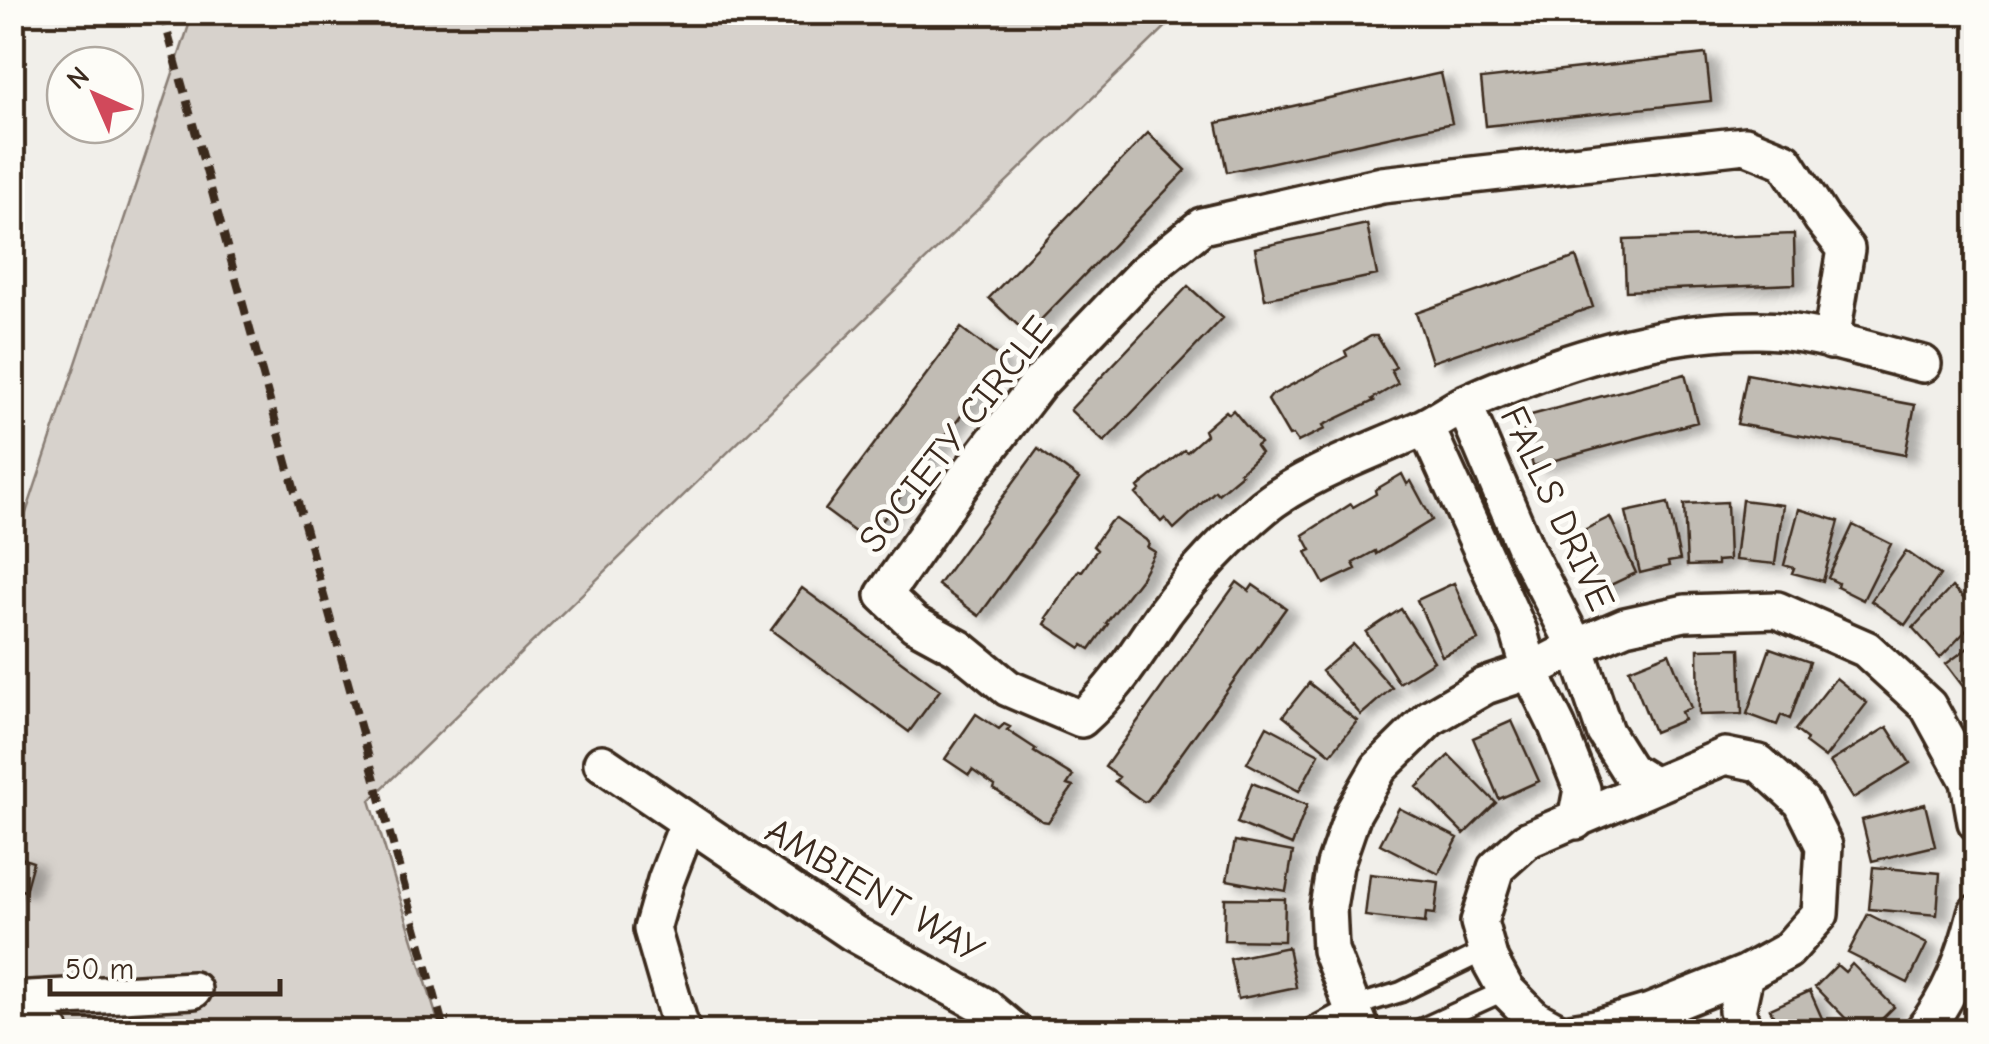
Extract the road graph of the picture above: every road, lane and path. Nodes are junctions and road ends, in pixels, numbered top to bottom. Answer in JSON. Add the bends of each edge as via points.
{"nodes":[{"id":1,"x":1831,"y":341,"type":"junction"},
{"id":2,"x":1922,"y":364,"type":"dead end"},
{"id":3,"x":1464,"y":404,"type":"junction"},
{"id":4,"x":1426,"y":427,"type":"junction"},
{"id":5,"x":1576,"y":647,"type":"junction"},
{"id":6,"x":1530,"y":671,"type":"junction"},
{"id":7,"x":602,"y":763,"type":"dead end"},
{"id":8,"x":1654,"y":785,"type":"junction"},
{"id":9,"x":1576,"y":821,"type":"junction"},
{"id":10,"x":1976,"y":822,"type":"edge"},
{"id":11,"x":688,"y":823,"type":"junction"},
{"id":12,"x":1976,"y":913,"type":"edge"},
{"id":13,"x":1487,"y":950,"type":"junction"},
{"id":14,"x":1745,"y":974,"type":"junction"},
{"id":15,"x":193,"y":990,"type":"dead end"},
{"id":16,"x":1506,"y":990,"type":"junction"},
{"id":17,"x":12,"y":1000,"type":"edge"},
{"id":18,"x":12,"y":1010,"type":"edge"},
{"id":19,"x":1357,"y":1019,"type":"edge"},
{"id":20,"x":1664,"y":1022,"type":"edge"},
{"id":21,"x":51,"y":1032,"type":"edge"},
{"id":22,"x":682,"y":1032,"type":"edge"},
{"id":23,"x":1015,"y":1032,"type":"edge"},
{"id":24,"x":1305,"y":1032,"type":"edge"},
{"id":25,"x":1414,"y":1032,"type":"edge"},
{"id":26,"x":1559,"y":1032,"type":"edge"},
{"id":27,"x":1570,"y":1032,"type":"edge"},
{"id":28,"x":1744,"y":1032,"type":"edge"},
{"id":29,"x":1922,"y":1032,"type":"edge"}],
"edges":[{"from":1,"to":2,"type":"street","name":"SOCIETY CIRCLE"},
{"from":1,"to":3,"type":"street","name":"SOCIETY CIRCLE","via":[[1762,330],[1692,335],[1536,375]]},
{"from":1,"to":4,"type":"street","name":"SOCIETY CIRCLE","via":[[1846,249],[1785,161],[1745,145],[1382,185],[1232,216],[1202,226],[1171,250],[1038,384],[884,595],[1008,688],[1082,719],[1111,693],[1168,609],[1265,506]]},
{"from":3,"to":4,"type":"street","name":"SOCIETY CIRCLE"},
{"from":3,"to":5,"type":"street","name":"FALLS DRIVE"},
{"from":4,"to":6,"type":"street"},
{"from":5,"to":6,"type":"street","name":"FALLS DRIVE"},
{"from":5,"to":8,"type":"street","name":"FALLS DRIVE","via":[[1605,732],[1629,770]]},
{"from":5,"to":10,"type":"street","via":[[1625,626],[1685,613],[1777,610],[1866,649],[1928,706],[1969,781]]},
{"from":6,"to":9,"type":"street","via":[[1582,788]]},
{"from":6,"to":19,"type":"street","name":"FALLS DRIVE","via":[[1485,686],[1430,718],[1378,768],[1353,814],[1328,907],[1330,950]]},
{"from":7,"to":11,"type":"street","name":"AMBIENT WAY"},
{"from":8,"to":9,"type":"street"},
{"from":8,"to":14,"type":"street","via":[[1724,756],[1759,763],[1802,802],[1824,846],[1820,914],[1787,950]]},
{"from":9,"to":13,"type":"street","via":[[1527,840],[1496,868],[1479,922]]},
{"from":11,"to":22,"type":"street","via":[[652,929]]},
{"from":11,"to":23,"type":"street","name":"AMBIENT WAY"},
{"from":12,"to":29,"type":"street","via":[[1965,956]]},
{"from":13,"to":16,"type":"street"},
{"from":13,"to":19,"type":"lane"},
{"from":14,"to":20,"type":"street"},
{"from":14,"to":28,"type":"street","via":[[1736,1010]]},
{"from":15,"to":17,"type":"street"},
{"from":16,"to":25,"type":"lane"},
{"from":16,"to":26,"type":"street","via":[[1534,1020]]},
{"from":18,"to":21,"type":"street"},
{"from":19,"to":24,"type":"lane"},
{"from":20,"to":27,"type":"street"}]}
